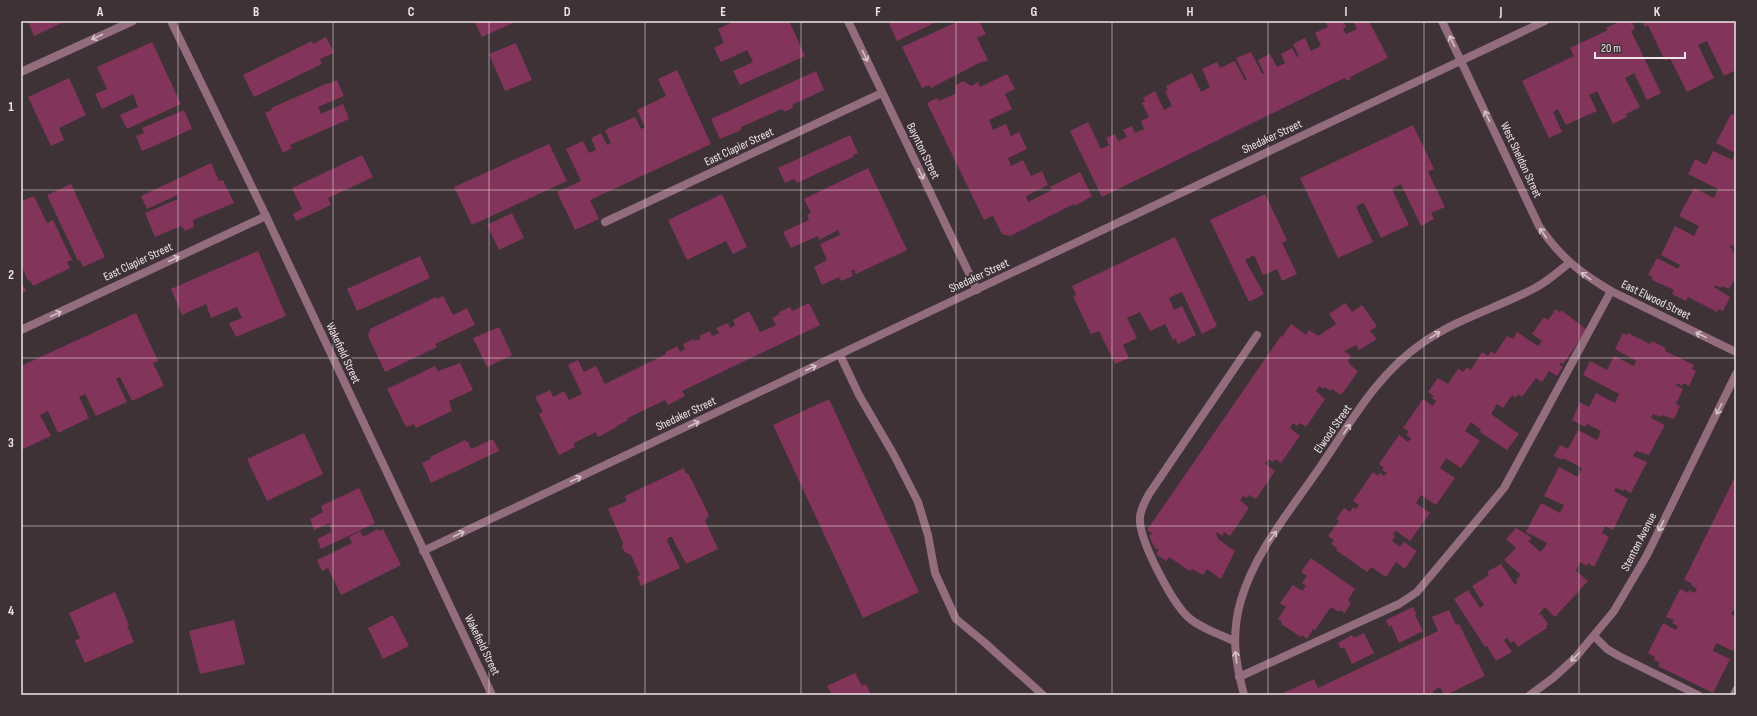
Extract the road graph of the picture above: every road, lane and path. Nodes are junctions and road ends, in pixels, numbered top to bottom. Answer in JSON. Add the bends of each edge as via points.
{"nodes":[{"id":1,"x":133,"y":21,"type":"edge"},
{"id":2,"x":171,"y":21,"type":"edge"},
{"id":3,"x":848,"y":21,"type":"edge"},
{"id":4,"x":1442,"y":21,"type":"edge"},
{"id":5,"x":1545,"y":21,"type":"edge"},
{"id":6,"x":1462,"y":60,"type":"junction"},
{"id":7,"x":21,"y":72,"type":"edge"},
{"id":8,"x":882,"y":93,"type":"junction"},
{"id":9,"x":266,"y":216,"type":"junction"},
{"id":10,"x":605,"y":222,"type":"dead end"},
{"id":11,"x":1569,"y":263,"type":"junction"},
{"id":12,"x":977,"y":290,"type":"junction"},
{"id":13,"x":1611,"y":291,"type":"junction"},
{"id":14,"x":21,"y":330,"type":"edge"},
{"id":15,"x":1257,"y":335,"type":"dead end"},
{"id":16,"x":1736,"y":352,"type":"edge"},
{"id":17,"x":840,"y":355,"type":"junction"},
{"id":18,"x":1736,"y":374,"type":"edge"},
{"id":19,"x":423,"y":551,"type":"junction"},
{"id":20,"x":1594,"y":637,"type":"junction"},
{"id":21,"x":1234,"y":641,"type":"junction"},
{"id":22,"x":1239,"y":677,"type":"junction"},
{"id":23,"x":1736,"y":690,"type":"edge"},
{"id":24,"x":492,"y":695,"type":"edge"},
{"id":25,"x":1043,"y":695,"type":"edge"},
{"id":26,"x":1244,"y":695,"type":"edge"},
{"id":27,"x":1530,"y":695,"type":"edge"},
{"id":28,"x":1698,"y":695,"type":"edge"},
{"id":29,"x":1734,"y":695,"type":"edge"}],
"edges":[{"from":1,"to":7,"type":"street","one_way":true},
{"from":2,"to":9,"type":"street","name":"Wakefield Street"},
{"from":3,"to":8,"type":"street","name":"Baynton Street","one_way":true},
{"from":6,"to":4,"type":"street","name":"West Sheldon Street","one_way":true},
{"from":5,"to":6,"type":"street","name":"Shedaker Street"},
{"from":11,"to":6,"type":"street","name":"West Sheldon Street","one_way":true,"via":[[1552,246],[1539,226]]},
{"from":6,"to":12,"type":"street","name":"Shedaker Street"},
{"from":8,"to":10,"type":"street","name":"East Clapier Street"},
{"from":8,"to":12,"type":"street","name":"Baynton Street","one_way":true},
{"from":14,"to":9,"type":"street","name":"East Clapier Street","one_way":true},
{"from":9,"to":19,"type":"street","name":"Wakefield Street"},
{"from":13,"to":11,"type":"street","name":"East Elwood Street","one_way":true},
{"from":21,"to":11,"type":"street","name":"Elwood Street","one_way":true,"via":[[1236,621],[1247,583],[1267,545],[1384,378],[1420,344],[1462,320],[1534,288]]},
{"from":12,"to":17,"type":"street","name":"Shedaker Street"},
{"from":16,"to":13,"type":"street","name":"East Elwood Street","one_way":true},
{"from":13,"to":22,"type":"street","via":[[1504,488],[1417,592],[1399,604]]},
{"from":15,"to":21,"type":"street","via":[[1149,494],[1140,518],[1148,549],[1163,580],[1188,618]]},
{"from":19,"to":17,"type":"street","name":"Shedaker Street","one_way":true},
{"from":17,"to":25,"type":"street","via":[[918,502],[928,535],[935,573],[956,619]]},
{"from":18,"to":20,"type":"street","name":"Stenton Avenue","one_way":true,"via":[[1630,587]]},
{"from":19,"to":24,"type":"street","name":"Wakefield Street"},
{"from":20,"to":27,"type":"street","name":"Stenton Avenue","one_way":true,"via":[[1553,678]]},
{"from":20,"to":28,"type":"street","via":[[1619,656]]},
{"from":22,"to":21,"type":"street","name":"Elwood Street","one_way":true},
{"from":22,"to":26,"type":"street","name":"Elwood Street"},
{"from":23,"to":29,"type":"street"}]}
